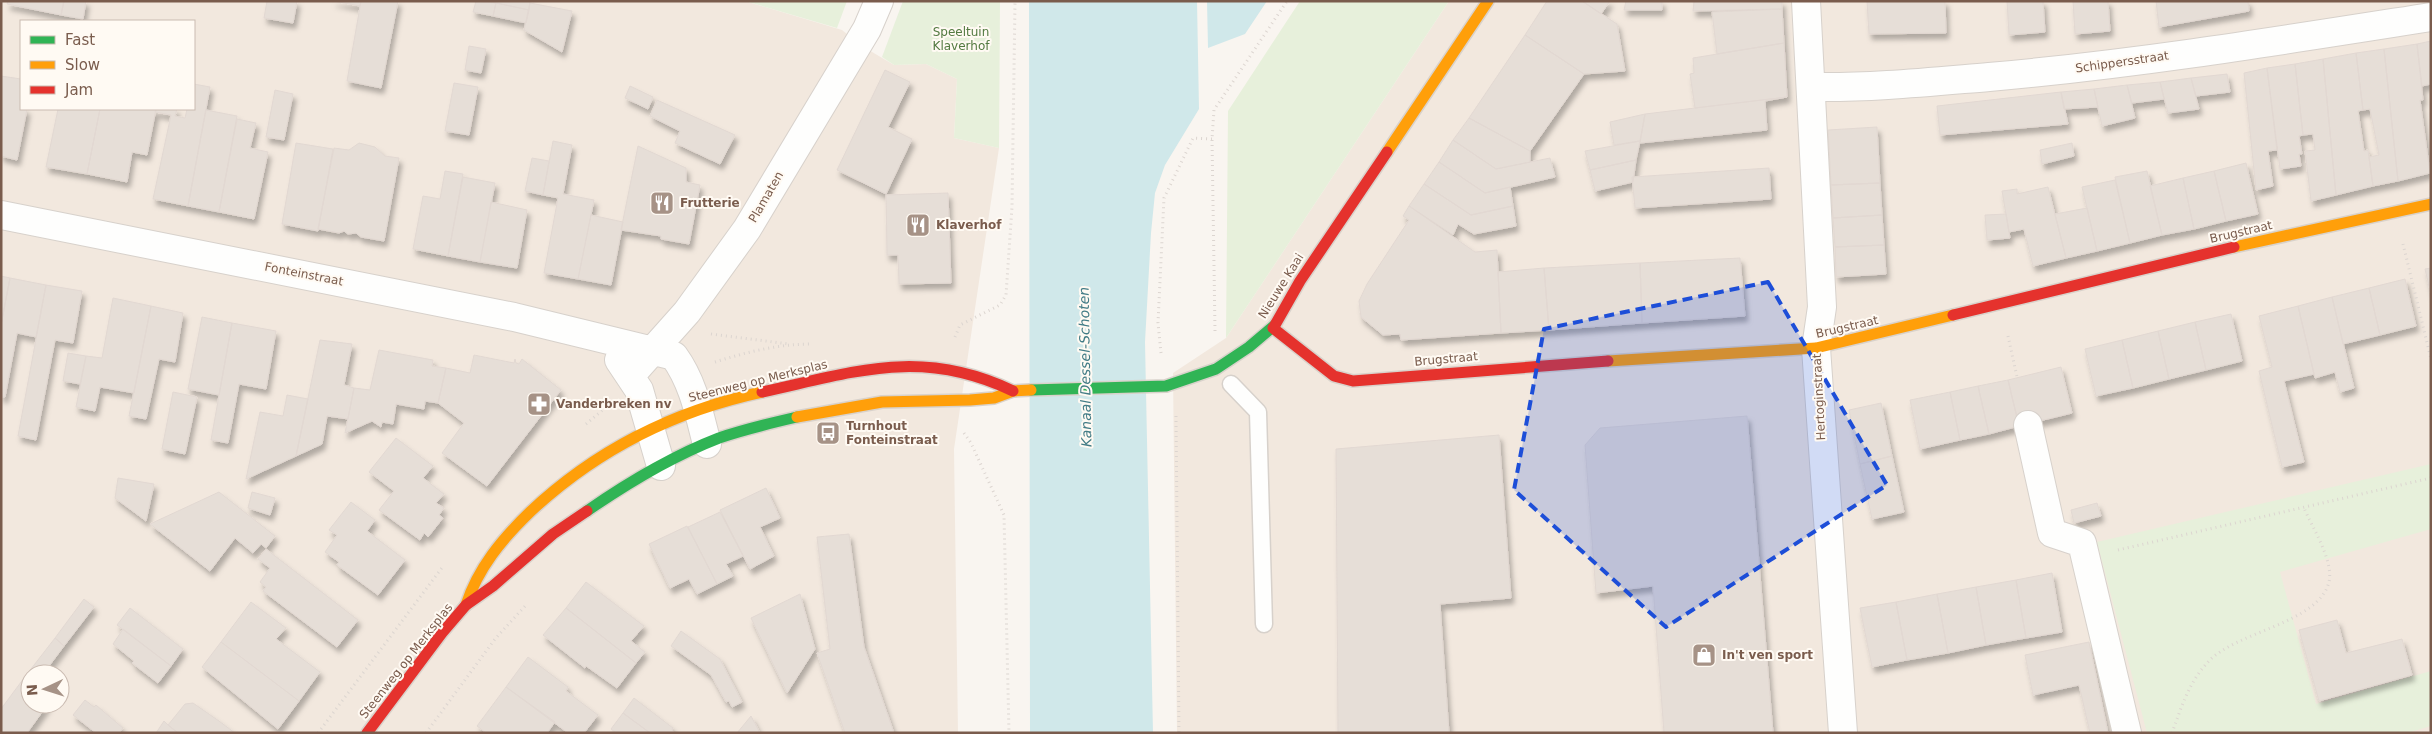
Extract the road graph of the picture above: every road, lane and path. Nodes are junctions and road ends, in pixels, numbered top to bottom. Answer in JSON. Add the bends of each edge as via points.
{"nodes":[{"id":1,"x":879,"y":1,"type":"edge"},
{"id":2,"x":1015,"y":1,"type":"edge"},
{"id":3,"x":1288,"y":1,"type":"edge"},
{"id":4,"x":1488,"y":1,"type":"edge"},
{"id":5,"x":1806,"y":1,"type":"edge"},
{"id":6,"x":2431,"y":17,"type":"edge"},
{"id":7,"x":1812,"y":87,"type":"junction"},
{"id":8,"x":1212,"y":139,"type":"junction"},
{"id":9,"x":2431,"y":204,"type":"edge"},
{"id":10,"x":2395,"y":212,"type":"junction"},
{"id":11,"x":1,"y":215,"type":"edge"},
{"id":12,"x":2001,"y":304,"type":"junction"},
{"id":13,"x":674,"y":327,"type":"junction"},
{"id":14,"x":1273,"y":328,"type":"junction"},
{"id":15,"x":605,"y":341,"type":"junction"},
{"id":16,"x":952,"y":343,"type":"dead end"},
{"id":17,"x":792,"y":344,"type":"dead end"},
{"id":18,"x":1816,"y":348,"type":"junction"},
{"id":19,"x":653,"y":350,"type":"junction"},
{"id":20,"x":2431,"y":359,"type":"edge"},
{"id":21,"x":1216,"y":369,"type":"junction"},
{"id":22,"x":630,"y":376,"type":"junction"},
{"id":23,"x":2017,"y":377,"type":"dead end"},
{"id":24,"x":1231,"y":384,"type":"dead end"},
{"id":25,"x":1171,"y":385,"type":"junction"},
{"id":26,"x":1013,"y":391,"type":"junction"},
{"id":27,"x":698,"y":408,"type":"junction"},
{"id":28,"x":2028,"y":425,"type":"dead end"},
{"id":29,"x":649,"y":428,"type":"junction"},
{"id":30,"x":962,"y":431,"type":"dead end"},
{"id":31,"x":707,"y":444,"type":"junction"},
{"id":32,"x":661,"y":466,"type":"junction"},
{"id":33,"x":2431,"y":478,"type":"edge"},
{"id":34,"x":2304,"y":507,"type":"junction"},
{"id":35,"x":2086,"y":558,"type":"junction"},
{"id":36,"x":527,"y":603,"type":"dead end"},
{"id":37,"x":466,"y":605,"type":"junction"},
{"id":38,"x":1264,"y":624,"type":"dead end"},
{"id":39,"x":367,"y":733,"type":"edge"},
{"id":40,"x":426,"y":733,"type":"edge"},
{"id":41,"x":1009,"y":733,"type":"edge"},
{"id":42,"x":1179,"y":733,"type":"edge"},
{"id":43,"x":1843,"y":733,"type":"edge"},
{"id":44,"x":2127,"y":733,"type":"edge"},
{"id":45,"x":2172,"y":733,"type":"edge"}],
"edges":[{"from":1,"to":13,"type":"street","name":"Plamaten","via":[[867,29],[747,229]]},
{"from":2,"to":16,"type":"path","via":[[1012,207],[1006,295],[1000,305],[960,325]]},
{"from":3,"to":8,"type":"path","via":[[1214,110]]},
{"from":4,"to":14,"type":"street","name":"Nieuwe Kaai","via":[[1300,281]]},
{"from":5,"to":7,"type":"street","name":"Hertoginstraat"},
{"from":6,"to":7,"type":"street","name":"Schippersstraat","via":[[2048,72],[1866,88]]},
{"from":7,"to":18,"type":"street","name":"Hertoginstraat","via":[[1822,307]]},
{"from":8,"to":21,"type":"path"},
{"from":8,"to":25,"type":"path","via":[[1193,138],[1164,198],[1158,323]]},
{"from":9,"to":10,"type":"street","name":"Brugstraat"},
{"from":10,"to":12,"type":"street","name":"Brugstraat"},
{"from":10,"to":20,"type":"path"},
{"from":11,"to":15,"type":"street","name":"Fonteinstraat","via":[[514,317]]},
{"from":12,"to":18,"type":"street","name":"Brugstraat"},
{"from":12,"to":23,"type":"path"},
{"from":13,"to":17,"type":"path"},
{"from":13,"to":19,"type":"street","name":"Plamaten"},
{"from":14,"to":18,"type":"street","name":"Brugstraat","via":[[1334,376],[1353,381]]},
{"from":14,"to":21,"type":"street","name":"Nieuwe Kaai"},
{"from":15,"to":19,"type":"street","name":"Fonteinstraat"},
{"from":15,"to":22,"type":"street"},
{"from":18,"to":43,"type":"street","name":"Hertoginstraat"},
{"from":19,"to":22,"type":"street","name":"Plamaten"},
{"from":19,"to":27,"type":"street","name":"Fonteinstraat","via":[[674,356],[685,371]]},
{"from":21,"to":25,"type":"street"},
{"from":22,"to":29,"type":"street","via":[[639,390]]},
{"from":24,"to":38,"type":"lane","via":[[1258,412]]},
{"from":25,"to":26,"type":"street","name":"Steenweg op Merksplas"},
{"from":25,"to":42,"type":"path"},
{"from":26,"to":27,"type":"street","name":"Steenweg op Merksplas","via":[[994,381],[915,365],[814,379]]},
{"from":26,"to":31,"type":"street","name":"Steenweg op Merksplas","via":[[994,398],[882,402],[820,412],[750,428]]},
{"from":27,"to":29,"type":"street","name":"Steenweg op Merksplas"},
{"from":27,"to":31,"type":"street","name":"Fonteinstraat"},
{"from":28,"to":35,"type":"street","via":[[2052,533],[2082,543]]},
{"from":29,"to":32,"type":"street"},
{"from":29,"to":37,"type":"street","name":"Steenweg op Merksplas","via":[[572,475],[536,506],[506,536],[482,568]]},
{"from":30,"to":41,"type":"path","via":[[971,443],[1004,515]]},
{"from":31,"to":32,"type":"street","name":"Steenweg op Merksplas"},
{"from":32,"to":37,"type":"street","name":"Steenweg op Merksplas","via":[[605,496]]},
{"from":33,"to":34,"type":"path"},
{"from":34,"to":35,"type":"path"},
{"from":34,"to":45,"type":"path","via":[[2330,568],[2329,582],[2322,597],[2310,608],[2224,648],[2208,661],[2185,697]]},
{"from":35,"to":44,"type":"street"},
{"from":36,"to":40,"type":"path","via":[[495,639]]},
{"from":37,"to":39,"type":"street","name":"Steenweg op Merksplas"}]}
